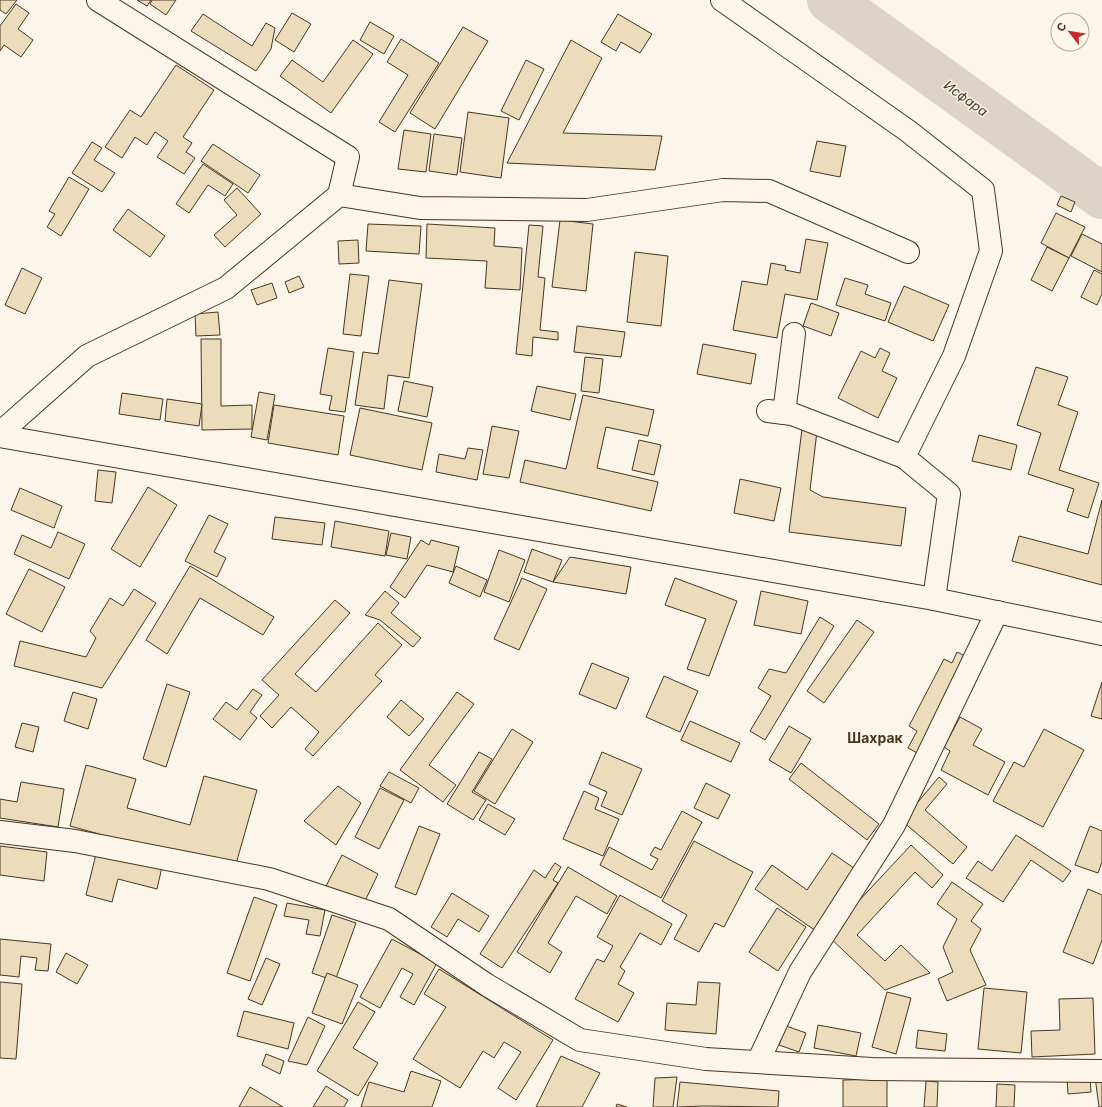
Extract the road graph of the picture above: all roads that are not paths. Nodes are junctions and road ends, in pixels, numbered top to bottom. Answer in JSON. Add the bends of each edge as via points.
{"nodes":[{"id":1,"x":98,"y":0,"type":"edge"},
{"id":2,"x":722,"y":0,"type":"edge"},
{"id":3,"x":338,"y":195,"type":"junction"},
{"id":4,"x":908,"y":252,"type":"dead end"},
{"id":5,"x":794,"y":334,"type":"dead end"},
{"id":6,"x":0,"y":434,"type":"edge"},
{"id":7,"x":904,"y":457,"type":"junction"},
{"id":8,"x":934,"y":599,"type":"junction"},
{"id":9,"x":998,"y":612,"type":"junction"},
{"id":10,"x":1102,"y":634,"type":"edge"},
{"id":11,"x":0,"y":832,"type":"edge"},
{"id":12,"x":758,"y":1062,"type":"junction"},
{"id":13,"x":1102,"y":1071,"type":"edge"}],
"edges":[{"from":1,"to":3,"type":"street","via":[[348,157]]},
{"from":2,"to":7,"type":"street","via":[[908,131],[983,190],[991,251],[954,356]]},
{"from":3,"to":4,"type":"street","via":[[420,208],[587,210],[723,190],[769,191]]},
{"from":3,"to":6,"type":"street","via":[[226,288],[87,356]]},
{"from":5,"to":7,"type":"street","via":[[776,412],[792,414]]},
{"from":6,"to":8,"type":"street"},
{"from":7,"to":8,"type":"street","via":[[949,494]]},
{"from":8,"to":9,"type":"street"},
{"from":9,"to":10,"type":"street"},
{"from":9,"to":12,"type":"street","via":[[894,825],[800,972]]},
{"from":11,"to":12,"type":"street","via":[[75,841],[269,879],[389,919],[487,985],[580,1040],[706,1059]]},
{"from":12,"to":13,"type":"street","via":[[872,1069]]}]}
